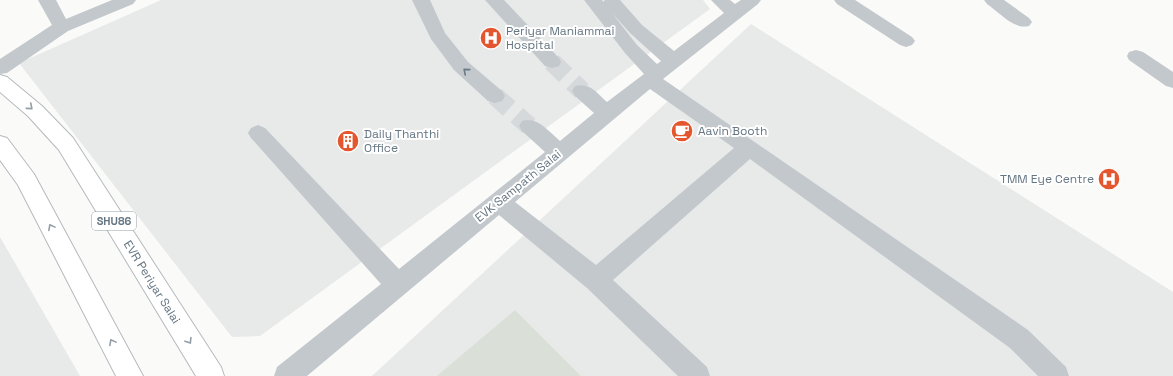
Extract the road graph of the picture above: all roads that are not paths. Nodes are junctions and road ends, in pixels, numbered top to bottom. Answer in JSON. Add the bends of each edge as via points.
{"nodes":[{"id":1,"x":47,"y":0,"type":"edge"},
{"id":2,"x":127,"y":0,"type":"edge"},
{"id":3,"x":422,"y":0,"type":"edge"},
{"id":4,"x":494,"y":0,"type":"edge"},
{"id":5,"x":593,"y":0,"type":"edge"},
{"id":6,"x":610,"y":0,"type":"edge"},
{"id":7,"x":752,"y":0,"type":"edge"},
{"id":8,"x":842,"y":0,"type":"edge"},
{"id":9,"x":993,"y":0,"type":"edge"},
{"id":10,"x":727,"y":6,"type":"edge"},
{"id":11,"x":1023,"y":22,"type":"dead end"},
{"id":12,"x":62,"y":27,"type":"junction"},
{"id":13,"x":906,"y":41,"type":"dead end"},
{"id":14,"x":1136,"y":56,"type":"dead end"},
{"id":15,"x":673,"y":61,"type":"junction"},
{"id":16,"x":552,"y":62,"type":"tunnel mouth"},
{"id":17,"x":0,"y":68,"type":"edge"},
{"id":18,"x":653,"y":77,"type":"junction"},
{"id":19,"x":1173,"y":81,"type":"edge"},
{"id":20,"x":0,"y":82,"type":"edge"},
{"id":21,"x":582,"y":90,"type":"tunnel mouth"},
{"id":22,"x":495,"y":96,"type":"tunnel mouth"},
{"id":23,"x":607,"y":113,"type":"junction"},
{"id":24,"x":529,"y":126,"type":"tunnel mouth"},
{"id":25,"x":258,"y":133,"type":"dead end"},
{"id":26,"x":0,"y":144,"type":"edge"},
{"id":27,"x":749,"y":148,"type":"junction"},
{"id":28,"x":559,"y":152,"type":"junction"},
{"id":29,"x":499,"y":201,"type":"junction"},
{"id":30,"x":596,"y":280,"type":"junction"},
{"id":31,"x":398,"y":285,"type":"junction"},
{"id":32,"x":129,"y":376,"type":"edge"},
{"id":33,"x":211,"y":376,"type":"edge"},
{"id":34,"x":287,"y":376,"type":"edge"},
{"id":35,"x":697,"y":376,"type":"edge"},
{"id":36,"x":1056,"y":376,"type":"edge"}],
"edges":[{"from":1,"to":12,"type":"street"},
{"from":2,"to":12,"type":"street"},
{"from":22,"to":3,"type":"street","one_way":true,"via":[[460,66],[437,35]]},
{"from":4,"to":16,"type":"street"},
{"from":5,"to":18,"type":"street"},
{"from":6,"to":15,"type":"street","via":[[636,29]]},
{"from":7,"to":10,"type":"street","name":"EVK Sampath Salai"},
{"from":8,"to":13,"type":"street"},
{"from":9,"to":11,"type":"street"},
{"from":10,"to":15,"type":"street","name":"EVK Sampath Salai"},
{"from":12,"to":17,"type":"street"},
{"from":14,"to":19,"type":"street"},
{"from":15,"to":18,"type":"street","name":"EVK Sampath Salai"},
{"from":18,"to":23,"type":"street","name":"EVK Sampath Salai"},
{"from":18,"to":27,"type":"street"},
{"from":20,"to":33,"type":"main road","name":"EVR Periyar Salai","number":"SHU86","one_way":true,"via":[[36,111],[66,144]]},
{"from":21,"to":23,"type":"street"},
{"from":23,"to":28,"type":"street","name":"EVK Sampath Salai"},
{"from":24,"to":28,"type":"street"},
{"from":25,"to":31,"type":"street"},
{"from":32,"to":26,"type":"main road","one_way":true,"via":[[26,180]]},
{"from":27,"to":30,"type":"street"},
{"from":27,"to":36,"type":"street","via":[[1019,339]]},
{"from":28,"to":29,"type":"street","name":"EVK Sampath Salai"},
{"from":29,"to":30,"type":"street"},
{"from":29,"to":31,"type":"street","name":"EVK Sampath Salai"},
{"from":30,"to":35,"type":"street"},
{"from":31,"to":34,"type":"street","name":"EVK Sampath Salai"}]}
